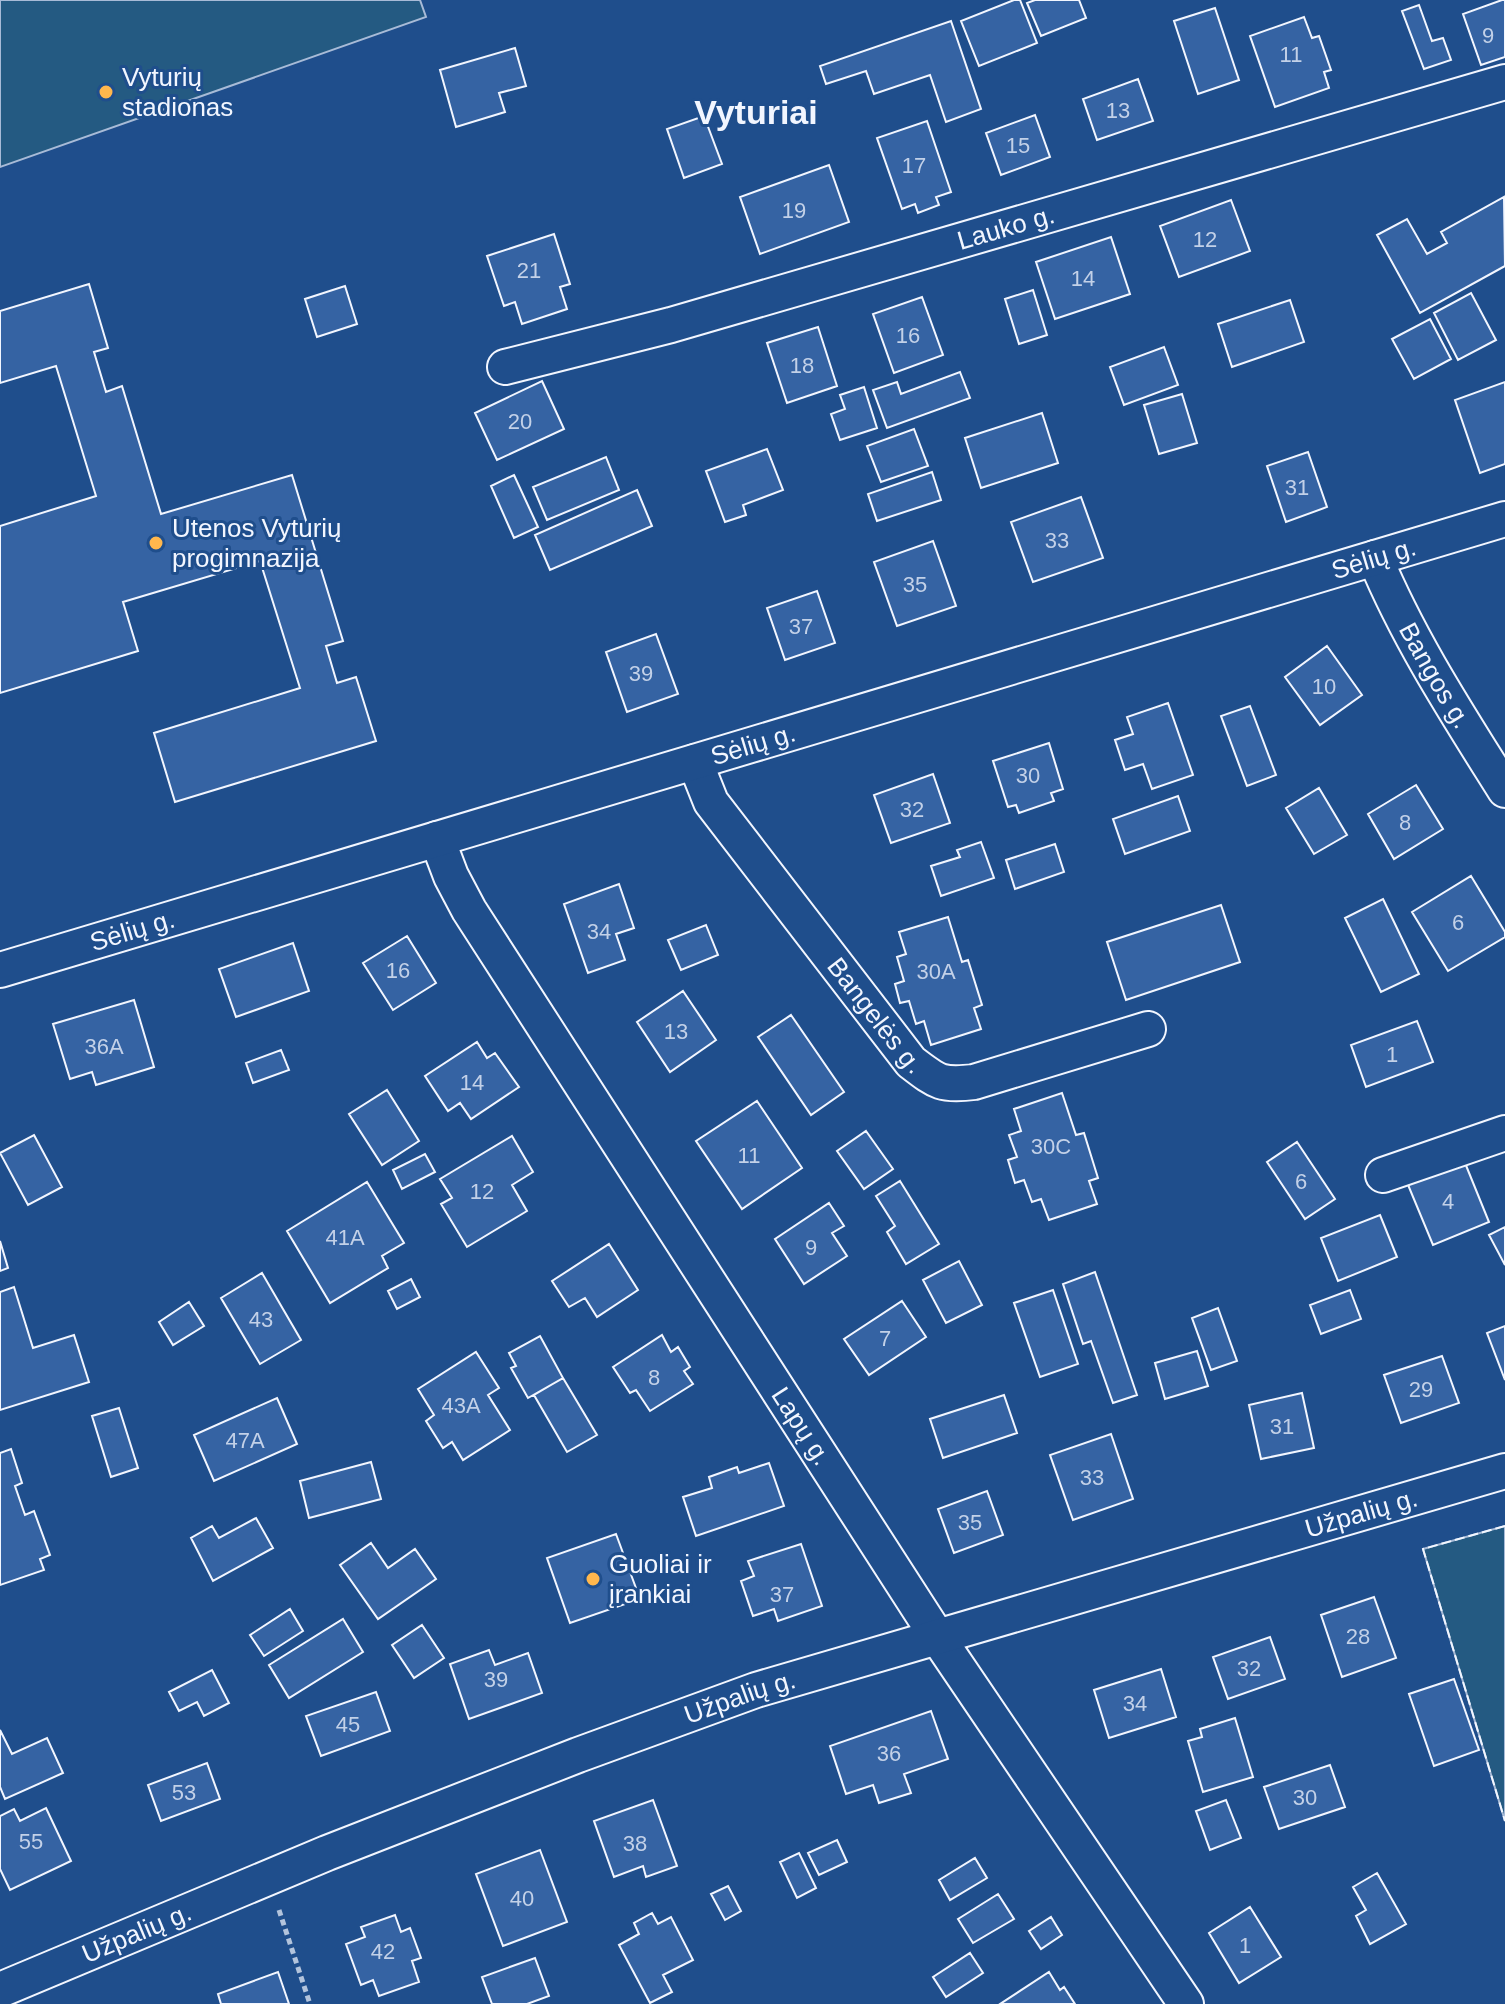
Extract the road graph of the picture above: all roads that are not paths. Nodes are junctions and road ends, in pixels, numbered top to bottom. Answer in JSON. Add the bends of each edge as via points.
{"nodes":[{"id":1,"x":1505,"y":82,"type":"edge"},
{"id":2,"x":505,"y":367,"type":"dead end"},
{"id":3,"x":1505,"y":519,"type":"edge"},
{"id":4,"x":1375,"y":558,"type":"junction"},
{"id":5,"x":695,"y":762,"type":"junction"},
{"id":6,"x":1505,"y":790,"type":"edge"},
{"id":7,"x":437,"y":839,"type":"junction"},
{"id":8,"x":0,"y":970,"type":"edge"},
{"id":9,"x":1148,"y":1029,"type":"dead end"},
{"id":10,"x":1505,"y":1133,"type":"edge"},
{"id":11,"x":1383,"y":1175,"type":"dead end"},
{"id":12,"x":1505,"y":1471,"type":"edge"},
{"id":13,"x":938,"y":1638,"type":"junction"},
{"id":14,"x":0,"y":1990,"type":"edge"},
{"id":15,"x":1186,"y":2004,"type":"edge"}],
"edges":[{"from":1,"to":2,"type":"street","name":"Lauko g.","via":[[671,325]]},
{"from":3,"to":4,"type":"street","name":"Sėlių g."},
{"from":4,"to":5,"type":"street","name":"Sėlių g."},
{"from":4,"to":6,"type":"street","name":"Bangos g.","via":[[1404,620]]},
{"from":5,"to":7,"type":"street","name":"Sėlių g."},
{"from":5,"to":9,"type":"street","name":"Bangelės g.","via":[[711,802],[911,1062],[934,1080],[974,1082]]},
{"from":7,"to":8,"type":"street","name":"Sėlių g."},
{"from":7,"to":13,"type":"street","name":"Lapų g.","via":[[469,910]]},
{"from":10,"to":11,"type":"street"},
{"from":12,"to":13,"type":"street","name":"Užpalių g."},
{"from":13,"to":14,"type":"street","name":"Užpalių g.","via":[[741,1696],[563,1760]]},
{"from":13,"to":15,"type":"street","name":"Lapų g."}]}
